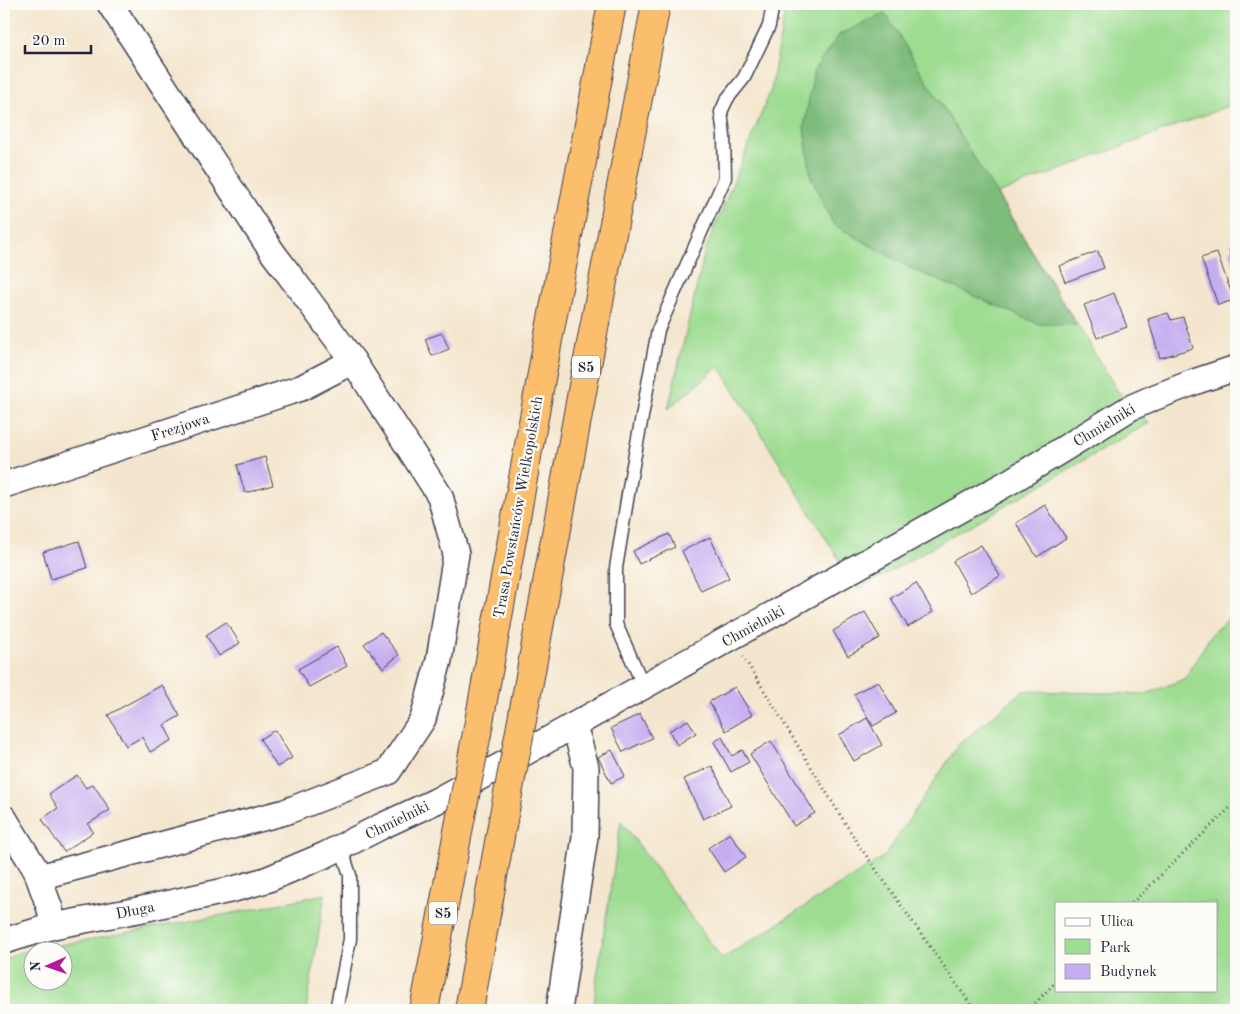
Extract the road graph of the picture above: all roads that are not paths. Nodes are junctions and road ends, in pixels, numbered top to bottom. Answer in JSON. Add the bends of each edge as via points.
{"nodes":[{"id":1,"x":110,"y":4,"type":"edge"},
{"id":2,"x":612,"y":4,"type":"edge"},
{"id":3,"x":656,"y":4,"type":"edge"},
{"id":4,"x":773,"y":4,"type":"edge"},
{"id":5,"x":353,"y":361,"type":"junction"},
{"id":6,"x":1236,"y":368,"type":"edge"},
{"id":7,"x":4,"y":485,"type":"edge"},
{"id":8,"x":644,"y":687,"type":"junction"},
{"id":9,"x":573,"y":726,"type":"junction"},
{"id":10,"x":4,"y":818,"type":"edge"},
{"id":11,"x":341,"y":847,"type":"junction"},
{"id":12,"x":38,"y":877,"type":"junction"},
{"id":13,"x":266,"y":880,"type":"joint"},
{"id":14,"x":53,"y":926,"type":"junction"},
{"id":15,"x":4,"y":941,"type":"edge"},
{"id":16,"x":336,"y":1010,"type":"edge"},
{"id":17,"x":424,"y":1010,"type":"edge"},
{"id":18,"x":469,"y":1010,"type":"edge"},
{"id":19,"x":559,"y":1010,"type":"edge"}],
"edges":[{"from":1,"to":5,"type":"street","via":[[273,253]]},
{"from":2,"to":17,"type":"highway","name":"Trasa Powstańców Wielkopolskich","number":"S5","bridge":true},
{"from":3,"to":18,"type":"highway","number":"S5","bridge":true},
{"from":4,"to":8,"type":"lane","via":[[769,26],[744,78],[721,112],[725,178],[658,330],[616,568],[616,624]]},
{"from":5,"to":7,"type":"street","name":"Frezjowa","via":[[301,388]]},
{"from":5,"to":12,"type":"street","via":[[440,496],[456,554],[439,660],[423,719],[388,772],[285,812]]},
{"from":6,"to":8,"type":"street","name":"Chmielniki","via":[[1130,408],[1012,481]]},
{"from":8,"to":9,"type":"street","name":"Chmielniki"},
{"from":9,"to":11,"type":"street","name":"Chmielniki","via":[[436,801]]},
{"from":9,"to":19,"type":"street","via":[[586,768],[585,837]]},
{"from":10,"to":12,"type":"street"},
{"from":11,"to":13,"type":"street","name":"Chmielniki"},
{"from":11,"to":16,"type":"lane","via":[[350,875],[350,939]]},
{"from":12,"to":14,"type":"street"},
{"from":13,"to":14,"type":"street","name":"Długa"},
{"from":14,"to":15,"type":"street","name":"Długa"}]}
